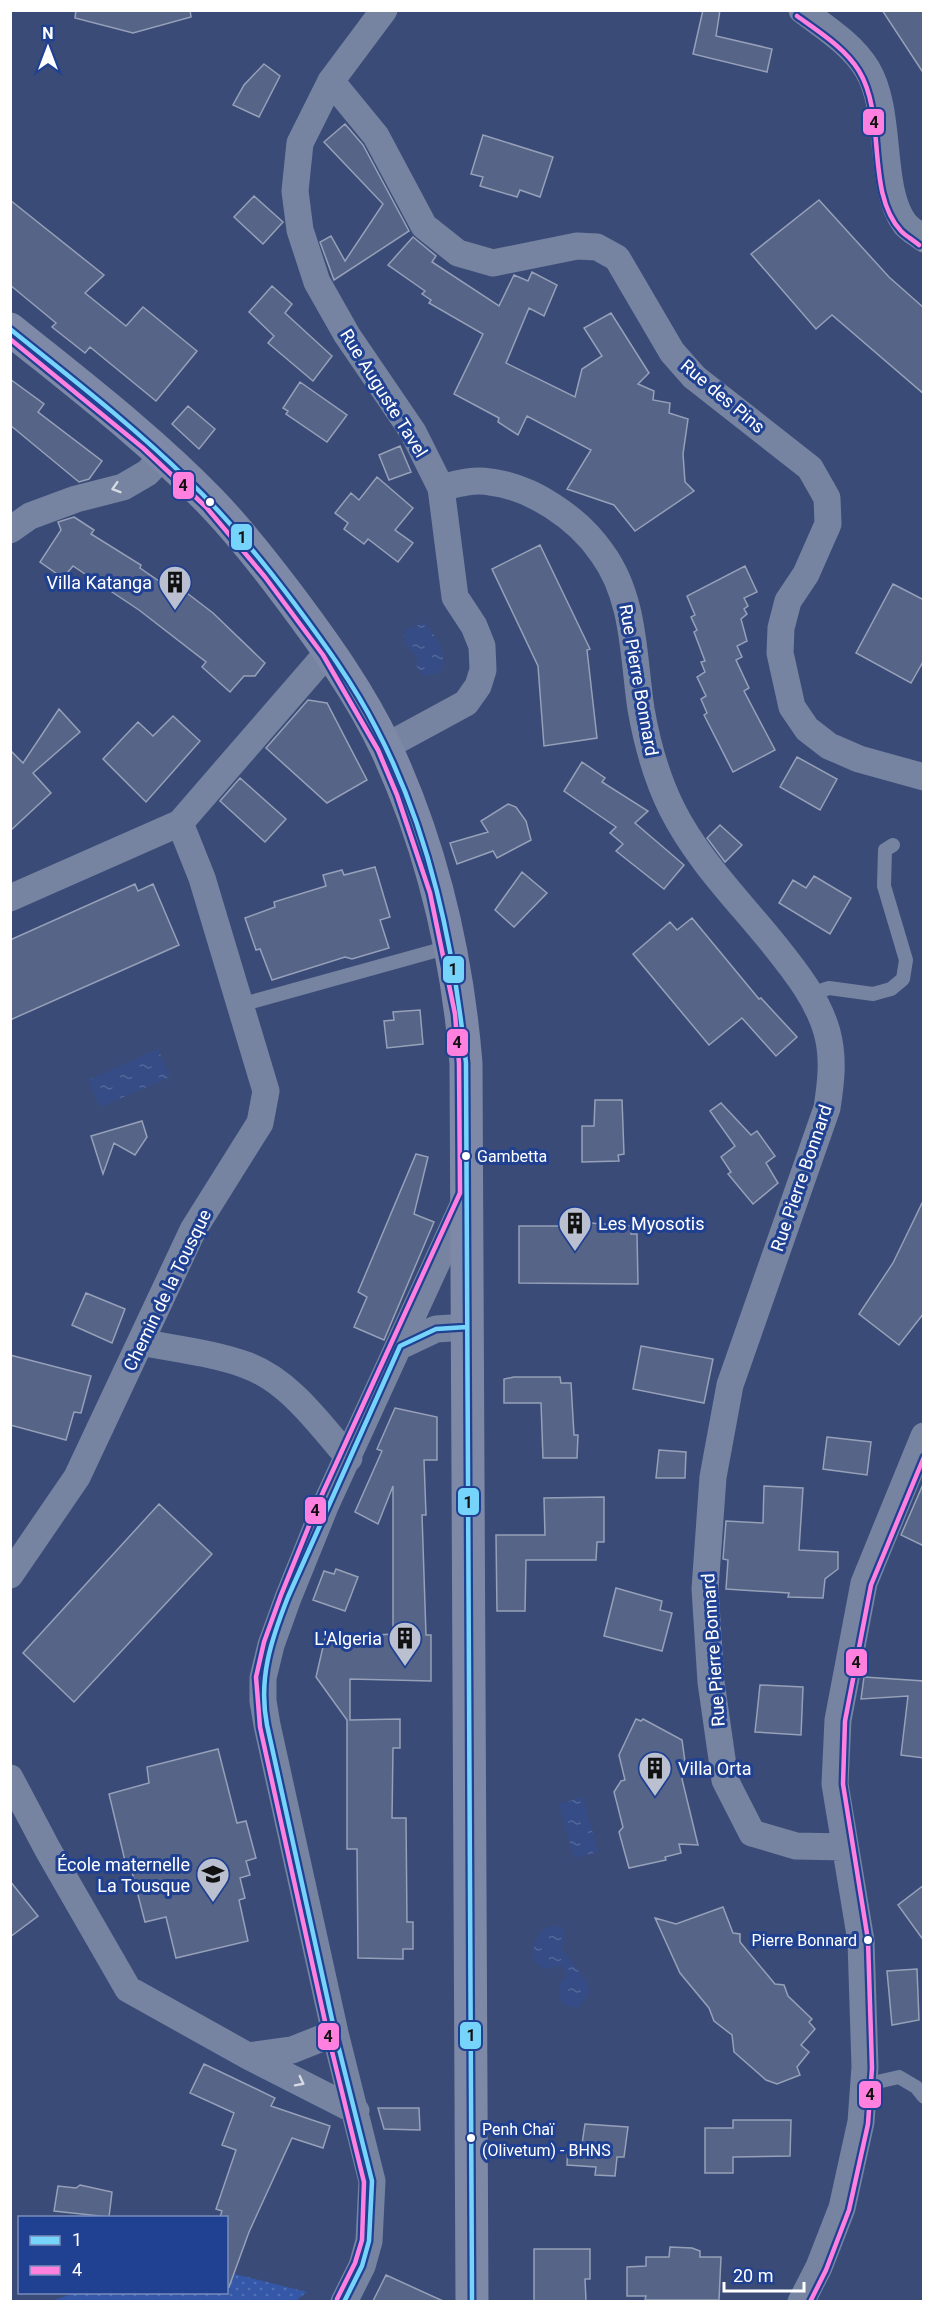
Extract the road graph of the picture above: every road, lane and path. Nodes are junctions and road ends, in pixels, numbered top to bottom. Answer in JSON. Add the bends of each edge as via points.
{"nodes":[{"id":1,"x":384,"y":10,"type":"edge"},
{"id":2,"x":802,"y":10,"type":"edge"},
{"id":3,"x":330,"y":81,"type":"junction"},
{"id":4,"x":924,"y":239,"type":"edge"},
{"id":5,"x":10,"y":329,"type":"edge"},
{"id":6,"x":164,"y":456,"type":"junction"},
{"id":7,"x":441,"y":488,"type":"junction"},
{"id":8,"x":10,"y":531,"type":"edge"},
{"id":9,"x":329,"y":651,"type":"junction"},
{"id":10,"x":385,"y":747,"type":"junction"},
{"id":11,"x":924,"y":777,"type":"edge"},
{"id":12,"x":180,"y":823,"type":"junction"},
{"id":13,"x":893,"y":845,"type":"dead end"},
{"id":14,"x":10,"y":898,"type":"edge"},
{"id":15,"x":450,"y":946,"type":"junction"},
{"id":16,"x":811,"y":994,"type":"junction"},
{"id":17,"x":240,"y":1005,"type":"junction"},
{"id":18,"x":468,"y":1195,"type":"junction"},
{"id":19,"x":467,"y":1327,"type":"junction"},
{"id":20,"x":141,"y":1342,"type":"junction"},
{"id":21,"x":400,"y":1346,"type":"junction"},
{"id":22,"x":924,"y":1436,"type":"edge"},
{"id":23,"x":349,"y":1458,"type":"junction"},
{"id":24,"x":10,"y":1575,"type":"edge"},
{"id":25,"x":10,"y":1778,"type":"edge"},
{"id":26,"x":845,"y":1847,"type":"junction"},
{"id":27,"x":335,"y":2033,"type":"junction"},
{"id":28,"x":248,"y":2056,"type":"junction"},
{"id":29,"x":864,"y":2085,"type":"junction"},
{"id":30,"x":924,"y":2097,"type":"edge"},
{"id":31,"x":356,"y":2111,"type":"junction"},
{"id":32,"x":344,"y":2301,"type":"edge"},
{"id":33,"x":472,"y":2301,"type":"edge"},
{"id":34,"x":801,"y":2301,"type":"edge"}],
"edges":[{"from":1,"to":3,"type":"street","name":"Rue Auguste Tavel"},
{"from":2,"to":4,"type":"street","via":[[840,39],[867,68],[879,98],[894,200],[906,224]]},
{"from":3,"to":7,"type":"street","name":"Rue Auguste Tavel","via":[[300,143],[296,191],[300,230],[317,282],[347,335],[413,432]]},
{"from":3,"to":11,"type":"street","name":"Rue des Pins","via":[[376,136],[424,226],[458,253],[493,263],[577,246],[597,248],[617,258],[672,352],[694,377],[810,468],[827,498],[828,524],[806,574],[788,601],[781,628],[780,653],[792,707],[807,729],[829,746],[859,759]]},
{"from":5,"to":6,"type":"main road"},
{"from":6,"to":8,"type":"street","one_way":true,"via":[[147,473],[123,487],[30,516]]},
{"from":6,"to":9,"type":"main road","via":[[246,542]]},
{"from":7,"to":10,"type":"street","name":"Rue Auguste Tavel","via":[[455,597],[482,646],[483,670],[466,703]]},
{"from":7,"to":16,"type":"street","name":"Rue Pierre Bonnard","via":[[488,481],[513,487],[580,526],[603,553],[622,588],[629,613],[642,712],[653,760],[672,808],[697,852]]},
{"from":9,"to":10,"type":"main road"},
{"from":9,"to":12,"type":"street"},
{"from":10,"to":15,"type":"main road","via":[[422,842]]},
{"from":12,"to":14,"type":"street"},
{"from":12,"to":17,"type":"street","name":"Chemin de la Tousque","via":[[202,878]]},
{"from":13,"to":16,"type":"lane","via":[[885,850],[884,886],[906,960],[903,979],[891,989],[873,994],[829,988]]},
{"from":15,"to":17,"type":"lane"},
{"from":15,"to":18,"type":"main road","via":[[466,1063]]},
{"from":16,"to":26,"type":"street","name":"Rue Pierre Bonnard","via":[[827,1032],[833,1071],[827,1108],[730,1385],[713,1477],[705,1588],[711,1682],[725,1780],[752,1833],[796,1846]]},
{"from":17,"to":20,"type":"street","name":"Chemin de la Tousque","via":[[266,1091],[260,1123],[193,1230]]},
{"from":18,"to":19,"type":"main road"},
{"from":18,"to":21,"type":"street"},
{"from":19,"to":21,"type":"street","via":[[436,1329]]},
{"from":19,"to":33,"type":"main road"},
{"from":20,"to":23,"type":"street","via":[[247,1365],[282,1386]]},
{"from":20,"to":24,"type":"street","name":"Chemin de la Tousque","via":[[77,1477]]},
{"from":21,"to":23,"type":"street"},
{"from":22,"to":26,"type":"street","via":[[864,1583],[838,1720],[835,1784]]},
{"from":23,"to":27,"type":"street","via":[[271,1645],[263,1678],[263,1701]]},
{"from":25,"to":28,"type":"street","via":[[128,1989]]},
{"from":26,"to":29,"type":"street","via":[[861,1941]]},
{"from":27,"to":28,"type":"street","via":[[292,2050]]},
{"from":27,"to":31,"type":"street"},
{"from":28,"to":31,"type":"street","one_way":true},
{"from":29,"to":30,"type":"lane","via":[[899,2077]]},
{"from":29,"to":34,"type":"street","via":[[861,2122],[843,2208]]},
{"from":31,"to":32,"type":"street","via":[[372,2181],[372,2214],[362,2266]]}]}
